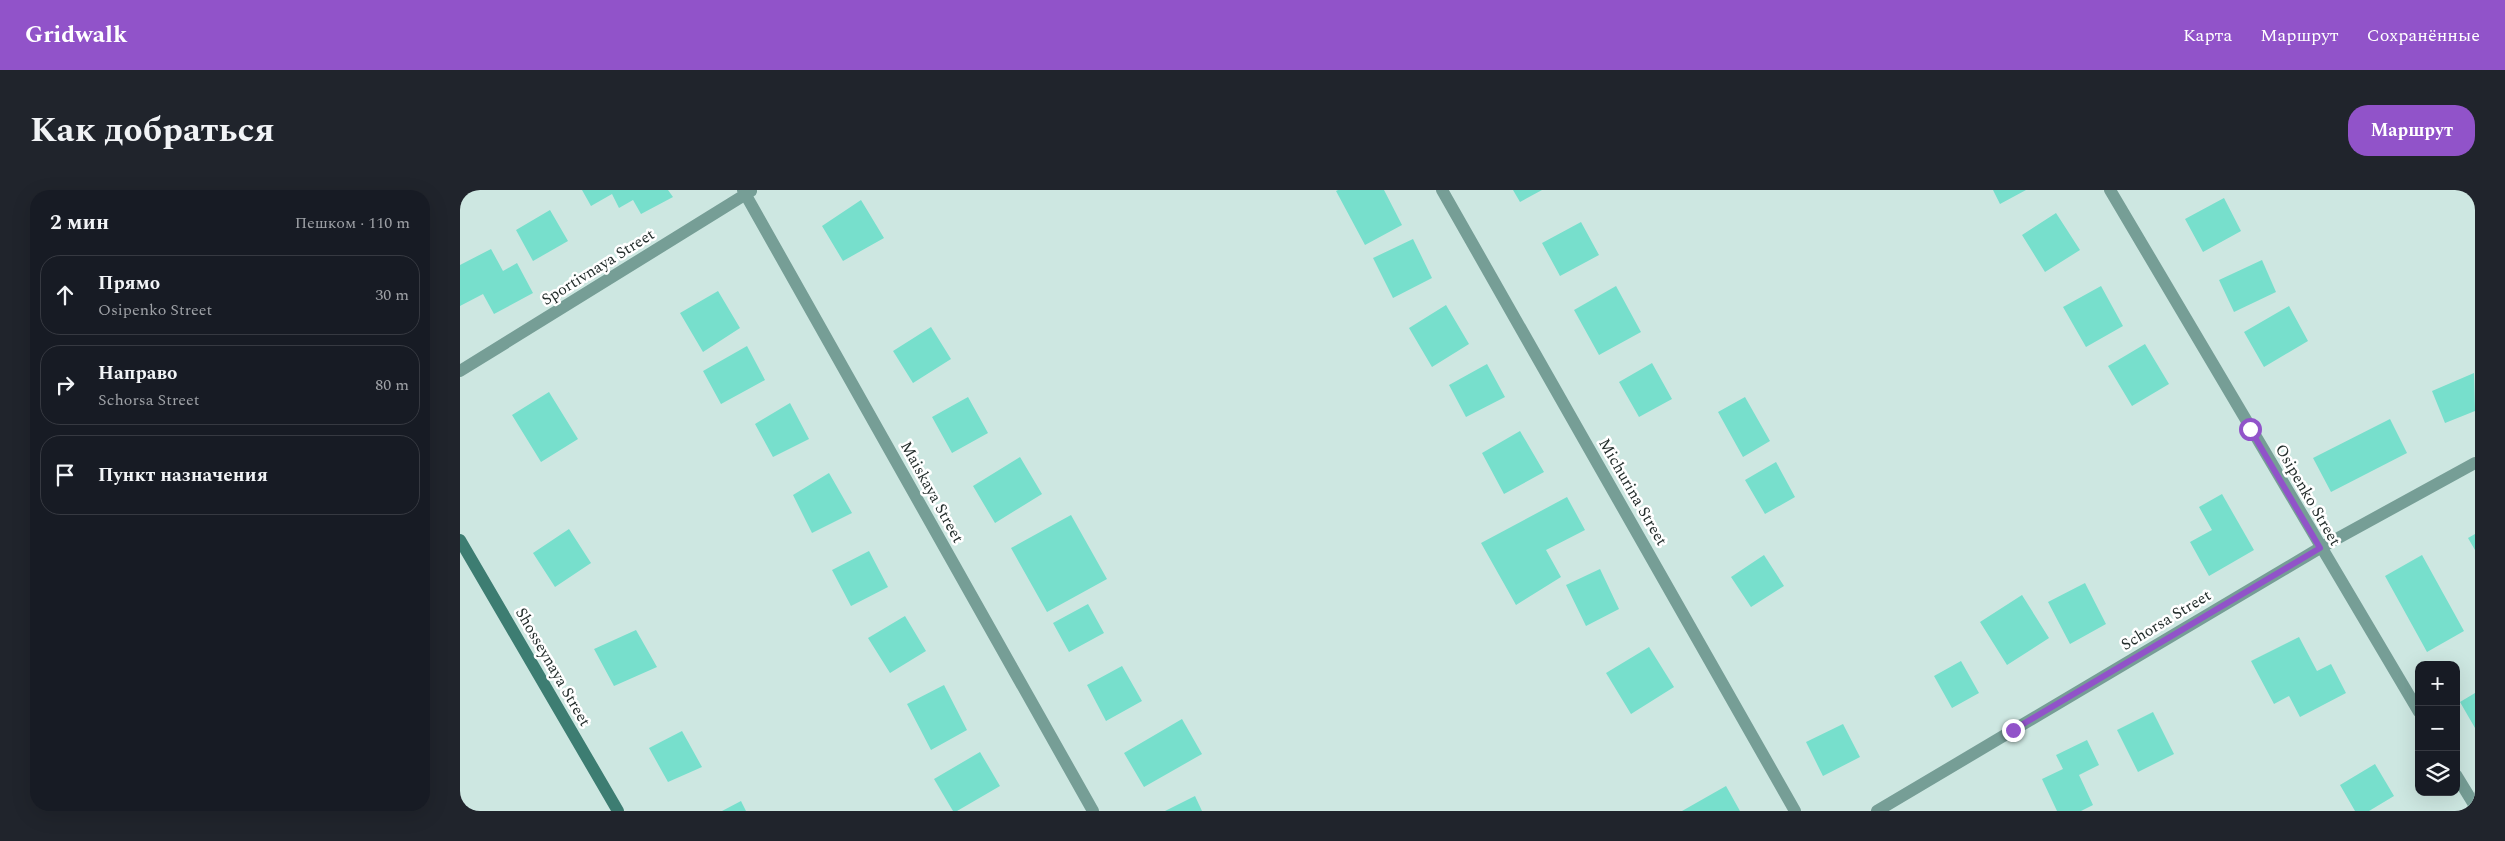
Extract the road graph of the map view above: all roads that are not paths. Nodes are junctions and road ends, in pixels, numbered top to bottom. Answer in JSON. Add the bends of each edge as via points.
{"nodes":[{"id":1,"x":1442,"y":190,"type":"edge"},
{"id":2,"x":2110,"y":190,"type":"edge"},
{"id":3,"x":747,"y":191,"type":"edge"},
{"id":4,"x":460,"y":371,"type":"edge"},
{"id":5,"x":2475,"y":463,"type":"edge"},
{"id":6,"x":460,"y":540,"type":"edge"},
{"id":7,"x":2320,"y":548,"type":"junction"},
{"id":8,"x":2415,"y":706,"type":"edge"},
{"id":9,"x":2460,"y":782,"type":"edge"},
{"id":10,"x":2475,"y":806,"type":"edge"},
{"id":11,"x":618,"y":811,"type":"edge"},
{"id":12,"x":1094,"y":811,"type":"edge"},
{"id":13,"x":1796,"y":811,"type":"edge"},
{"id":14,"x":1876,"y":811,"type":"edge"}],
"edges":[{"from":1,"to":13,"type":"street","name":"Michurina Street"},
{"from":2,"to":7,"type":"street","name":"Osipenko Street"},
{"from":3,"to":4,"type":"street","name":"Sportivnaya Street"},
{"from":3,"to":12,"type":"street","name":"Maiskaya Street"},
{"from":5,"to":7,"type":"street","name":"Schorsa Street"},
{"from":6,"to":11,"type":"main road","name":"Shosseynaya Street"},
{"from":7,"to":8,"type":"street","name":"Osipenko Street"},
{"from":7,"to":14,"type":"street","name":"Schorsa Street"},
{"from":9,"to":10,"type":"street"}]}
